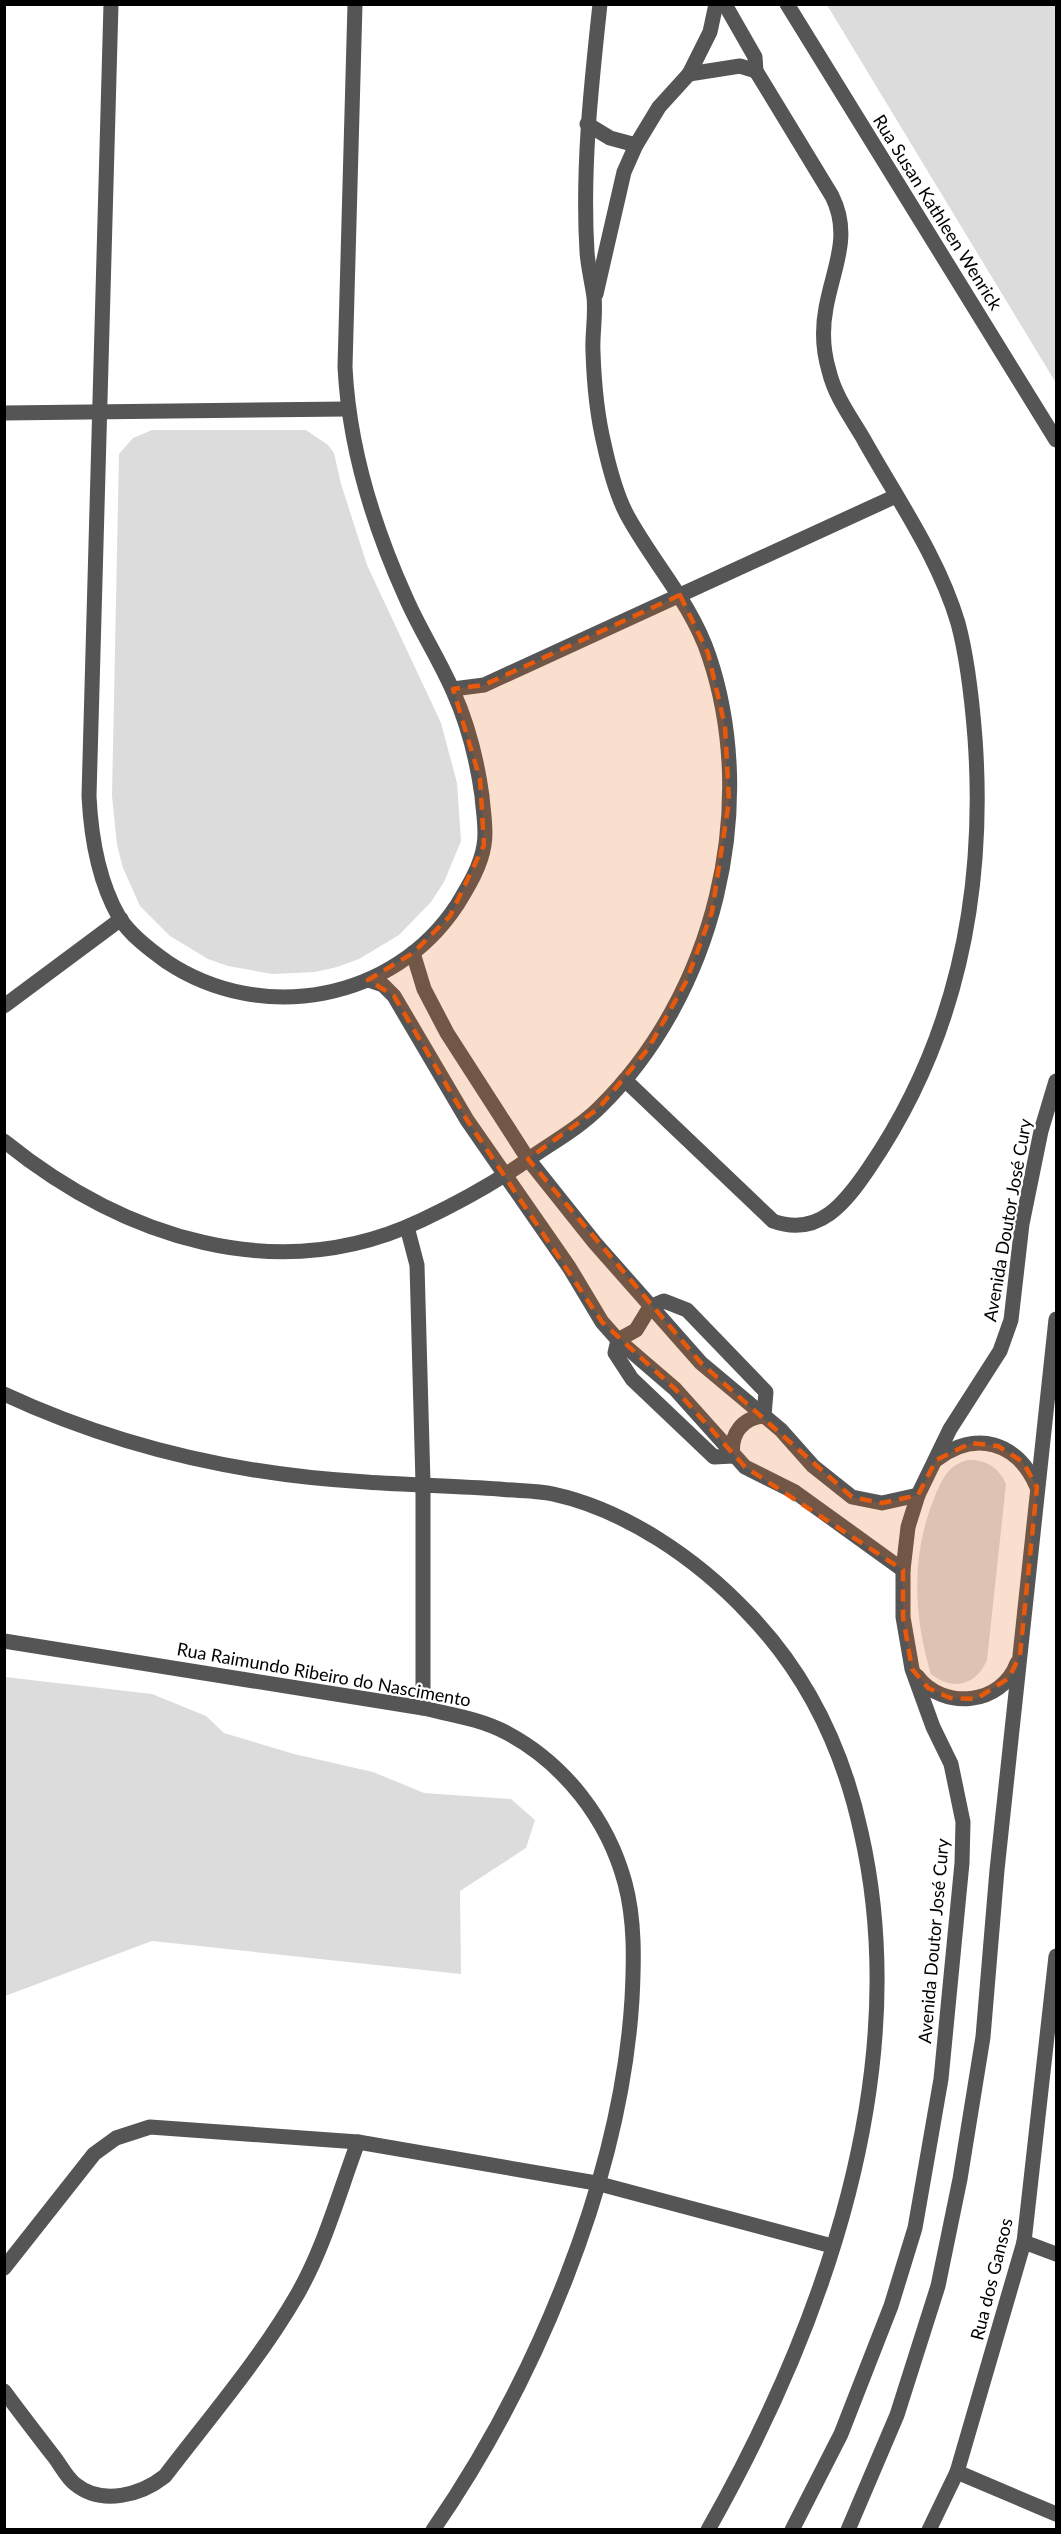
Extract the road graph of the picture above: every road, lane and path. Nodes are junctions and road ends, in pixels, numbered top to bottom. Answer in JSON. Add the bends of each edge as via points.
{"nodes":[{"id":1,"x":111,"y":4,"type":"edge"},
{"id":2,"x":355,"y":4,"type":"edge"},
{"id":3,"x":600,"y":4,"type":"edge"},
{"id":4,"x":718,"y":4,"type":"edge"},
{"id":5,"x":787,"y":4,"type":"edge"},
{"id":6,"x":756,"y":71,"type":"junction"},
{"id":7,"x":689,"y":74,"type":"junction"},
{"id":8,"x":587,"y":124,"type":"junction"},
{"id":9,"x":636,"y":145,"type":"junction"},
{"id":10,"x":594,"y":300,"type":"junction"},
{"id":11,"x":347,"y":409,"type":"junction"},
{"id":12,"x":99,"y":412,"type":"junction"},
{"id":13,"x":4,"y":413,"type":"edge"},
{"id":14,"x":1056,"y":440,"type":"edge"},
{"id":15,"x":896,"y":496,"type":"junction"},
{"id":16,"x":680,"y":595,"type":"junction"},
{"id":17,"x":453,"y":689,"type":"junction"},
{"id":18,"x":121,"y":920,"type":"junction"},
{"id":19,"x":413,"y":953,"type":"junction"},
{"id":20,"x":368,"y":980,"type":"junction"},
{"id":21,"x":4,"y":1006,"type":"edge"},
{"id":22,"x":625,"y":1080,"type":"junction"},
{"id":23,"x":1056,"y":1081,"type":"edge"},
{"id":24,"x":4,"y":1141,"type":"edge"},
{"id":25,"x":528,"y":1159,"type":"junction"},
{"id":26,"x":505,"y":1177,"type":"junction"},
{"id":27,"x":407,"y":1227,"type":"junction"},
{"id":28,"x":650,"y":1307,"type":"junction"},
{"id":29,"x":1056,"y":1319,"type":"edge"},
{"id":30,"x":618,"y":1340,"type":"junction"},
{"id":31,"x":4,"y":1394,"type":"edge"},
{"id":32,"x":764,"y":1416,"type":"junction"},
{"id":33,"x":733,"y":1456,"type":"junction"},
{"id":34,"x":936,"y":1460,"type":"junction"},
{"id":35,"x":423,"y":1483,"type":"junction"},
{"id":36,"x":1037,"y":1487,"type":"junction"},
{"id":37,"x":918,"y":1495,"type":"junction"},
{"id":38,"x":903,"y":1570,"type":"junction"},
{"id":39,"x":4,"y":1641,"type":"edge"},
{"id":40,"x":1020,"y":1654,"type":"junction"},
{"id":41,"x":912,"y":1669,"type":"junction"},
{"id":42,"x":423,"y":1708,"type":"junction"},
{"id":43,"x":1056,"y":1956,"type":"edge"},
{"id":44,"x":1055,"y":1986,"type":"edge"},
{"id":45,"x":358,"y":2142,"type":"junction"},
{"id":46,"x":596,"y":2183,"type":"junction"},
{"id":47,"x":1024,"y":2242,"type":"junction"},
{"id":48,"x":831,"y":2246,"type":"junction"},
{"id":49,"x":1056,"y":2254,"type":"edge"},
{"id":50,"x":4,"y":2268,"type":"edge"},
{"id":51,"x":4,"y":2391,"type":"edge"},
{"id":52,"x":957,"y":2472,"type":"junction"},
{"id":53,"x":1056,"y":2514,"type":"edge"},
{"id":54,"x":433,"y":2529,"type":"edge"},
{"id":55,"x":708,"y":2529,"type":"edge"},
{"id":56,"x":792,"y":2529,"type":"edge"},
{"id":57,"x":848,"y":2529,"type":"edge"},
{"id":58,"x":930,"y":2529,"type":"edge"}],
"edges":[{"from":1,"to":12,"type":"street"},
{"from":2,"to":11,"type":"street"},
{"from":3,"to":8,"type":"street"},
{"from":4,"to":6,"type":"street","via":[[727,8],[755,57]]},
{"from":4,"to":7,"type":"street","via":[[710,32]]},
{"from":5,"to":14,"type":"street","name":"Rua Susan Kathleen Wenrick"},
{"from":6,"to":7,"type":"street","via":[[740,66]]},
{"from":6,"to":15,"type":"street","via":[[837,206],[842,238],[825,320],[825,352],[843,406]]},
{"from":7,"to":9,"type":"street","via":[[659,107]]},
{"from":8,"to":9,"type":"street","via":[[610,138]]},
{"from":8,"to":10,"type":"street","via":[[587,254]]},
{"from":9,"to":10,"type":"street","via":[[618,192]]},
{"from":10,"to":16,"type":"street","via":[[592,352],[598,412],[616,490],[627,516]]},
{"from":11,"to":12,"type":"street"},
{"from":11,"to":17,"type":"street","via":[[363,478],[388,556],[406,600]]},
{"from":12,"to":13,"type":"street"},
{"from":12,"to":18,"type":"street","via":[[89,796],[94,849]]},
{"from":15,"to":16,"type":"street"},
{"from":15,"to":22,"type":"street","via":[[922,536],[958,624],[969,683],[977,766],[975,862],[961,961],[953,995],[914,1092],[890,1138],[836,1210],[820,1221],[798,1227],[773,1221]]},
{"from":16,"to":17,"type":"street","via":[[484,685]]},
{"from":16,"to":22,"type":"street","via":[[708,653],[718,689],[728,763],[726,838],[721,875],[701,947],[669,1017]]},
{"from":17,"to":19,"type":"street","via":[[480,779],[484,845],[476,870],[450,915]]},
{"from":18,"to":20,"type":"street","via":[[156,954],[177,968],[198,980],[246,994],[295,998],[320,995]]},
{"from":18,"to":21,"type":"street"},
{"from":19,"to":20,"type":"street"},
{"from":19,"to":25,"type":"street","via":[[424,989],[447,1033]]},
{"from":20,"to":26,"type":"street","via":[[383,985],[394,996]]},
{"from":22,"to":25,"type":"street","via":[[567,1135]]},
{"from":23,"to":34,"type":"street","name":"Avenida Doutor José Cury","via":[[1041,1131],[1022,1224],[1011,1320],[1000,1351],[950,1429]]},
{"from":24,"to":27,"type":"street","via":[[89,1200],[195,1241],[251,1250],[298,1252],[354,1244]]},
{"from":25,"to":26,"type":"street"},
{"from":25,"to":28,"type":"street"},
{"from":26,"to":27,"type":"street"},
{"from":26,"to":30,"type":"street"},
{"from":27,"to":35,"type":"street","via":[[417,1265]]},
{"from":28,"to":30,"type":"street","via":[[636,1330]]},
{"from":28,"to":32,"type":"street","via":[[701,1363]]},
{"from":28,"to":32,"type":"street","via":[[664,1301],[687,1310],[766,1392]]},
{"from":29,"to":36,"type":"street"},
{"from":30,"to":33,"type":"street","via":[[675,1389]]},
{"from":30,"to":33,"type":"street","via":[[615,1353],[632,1379],[714,1457]]},
{"from":31,"to":35,"type":"street","via":[[115,1437],[216,1464],[319,1479]]},
{"from":32,"to":33,"type":"street","via":[[741,1425],[733,1439]]},
{"from":32,"to":37,"type":"street","via":[[813,1466],[852,1497],[882,1503]]},
{"from":33,"to":38,"type":"street","via":[[745,1467],[809,1502]]},
{"from":34,"to":36,"type":"street","via":[[971,1443],[998,1446],[1023,1462]]},
{"from":34,"to":37,"type":"street","name":"Avenida Doutor José Cury"},
{"from":35,"to":42,"type":"street"},
{"from":35,"to":48,"type":"street","via":[[551,1493],[649,1535],[699,1568],[735,1599],[782,1652],[818,1710],[842,1762],[857,1811],[872,1888],[878,1971],[875,2057],[869,2099]]},
{"from":36,"to":40,"type":"street"},
{"from":37,"to":38,"type":"street","name":"Avenida Doutor José Cury","via":[[908,1527]]},
{"from":38,"to":41,"type":"street","name":"Avenida Doutor José Cury","via":[[903,1617]]},
{"from":39,"to":42,"type":"street","name":"Rua Raimundo Ribeiro do Nascimento"},
{"from":40,"to":41,"type":"street","via":[[1009,1678],[999,1688],[976,1699],[939,1694],[928,1688]]},
{"from":40,"to":57,"type":"street","via":[[983,2037],[960,2179],[938,2286],[897,2415]]},
{"from":41,"to":56,"type":"street","name":"Avenida Doutor José Cury","via":[[951,1764],[963,1822],[941,2079],[915,2228],[891,2306],[841,2434]]},
{"from":42,"to":46,"type":"street","name":"Rua Raimundo Ribeiro do Nascimento","via":[[483,1722],[532,1748],[586,1801],[617,1857],[632,1928],[630,2022],[618,2104]]},
{"from":43,"to":44,"type":"street","name":"Rua dos Gansos"},
{"from":44,"to":47,"type":"street","name":"Rua dos Gansos"},
{"from":45,"to":46,"type":"street"},
{"from":45,"to":50,"type":"street","via":[[150,2127],[132,2131],[94,2154]]},
{"from":45,"to":51,"type":"street","via":[[320,2247],[298,2293],[207,2421],[156,2483],[134,2494],[109,2496],[74,2484]]},
{"from":46,"to":48,"type":"street"},
{"from":46,"to":54,"type":"street","name":"Rua Raimundo Ribeiro do Nascimento","via":[[542,2336],[493,2433]]},
{"from":47,"to":49,"type":"street"},
{"from":47,"to":52,"type":"street","name":"Rua dos Gansos"},
{"from":48,"to":55,"type":"street","via":[[812,2307],[764,2424]]},
{"from":52,"to":53,"type":"street"},
{"from":52,"to":58,"type":"street","name":"Rua dos Gansos"}]}
